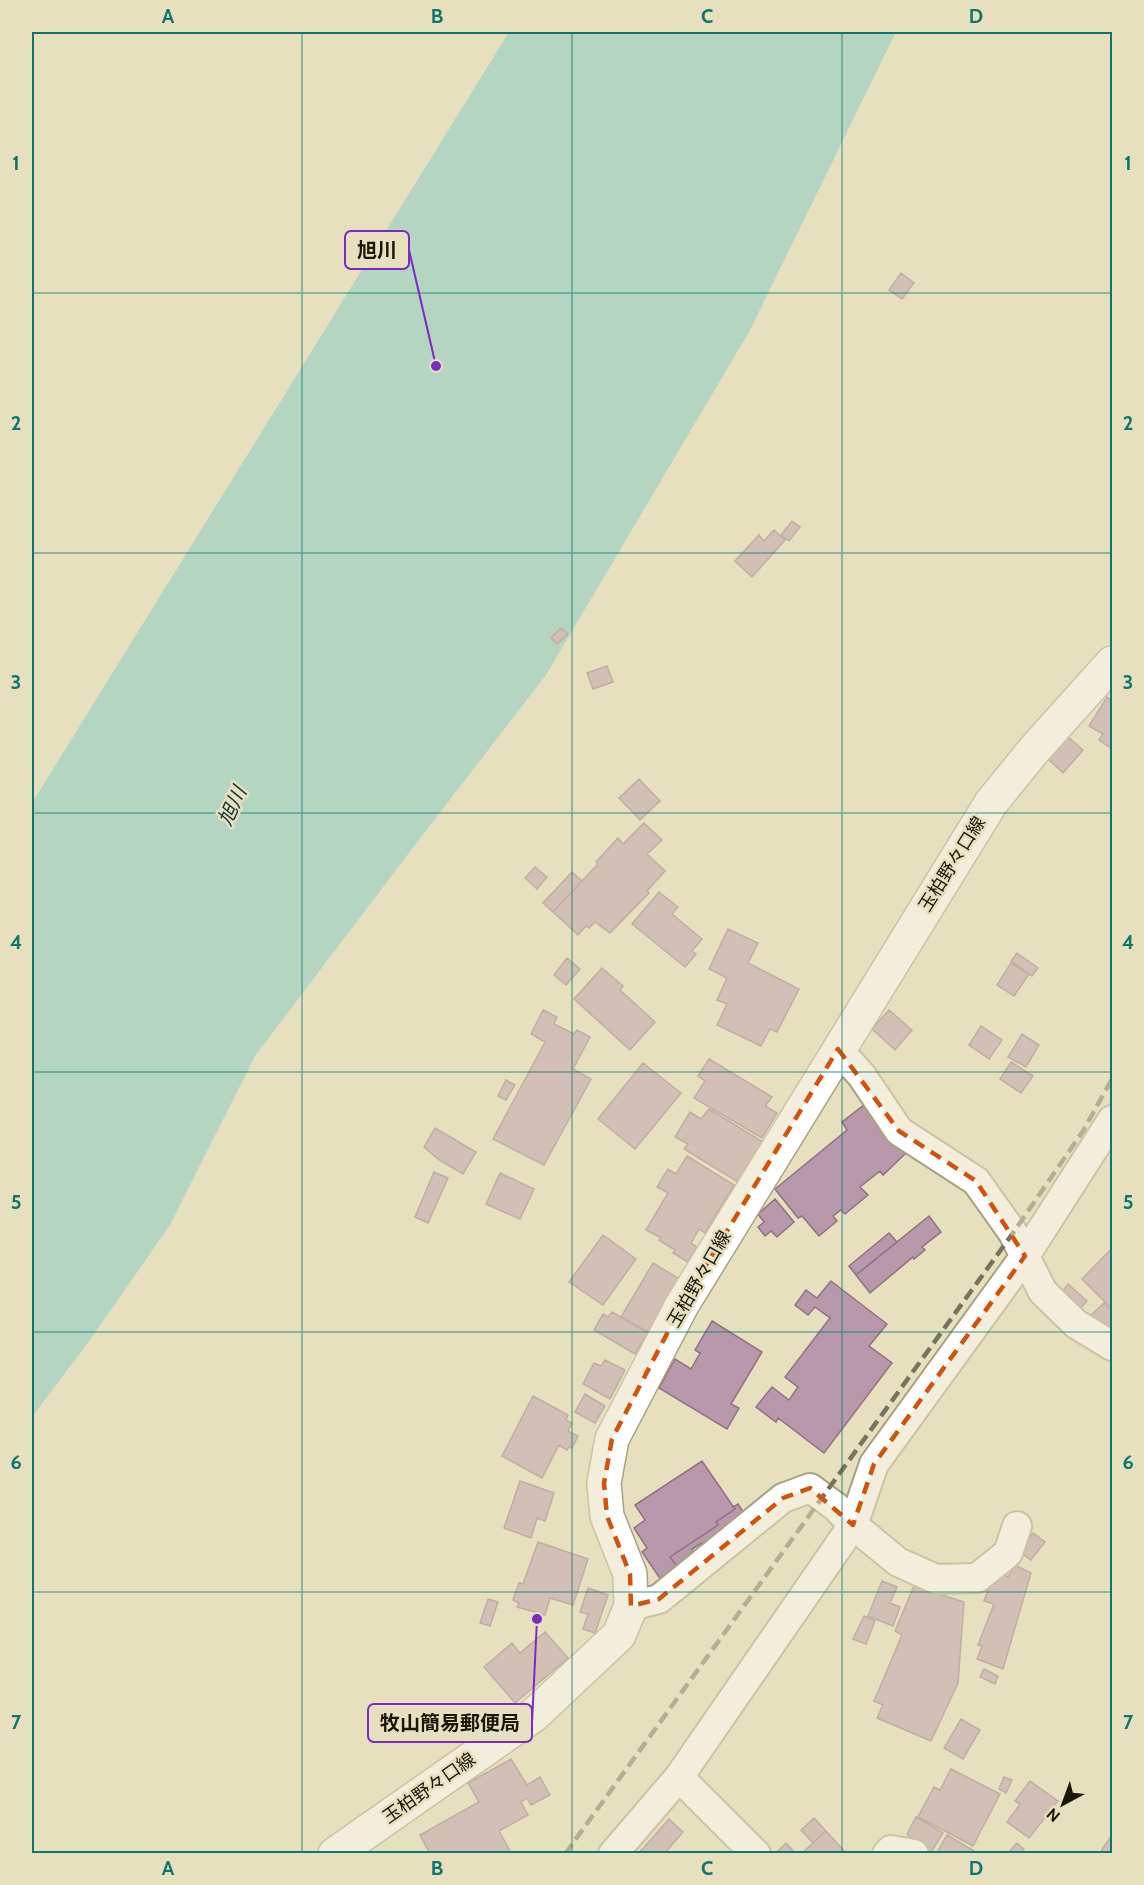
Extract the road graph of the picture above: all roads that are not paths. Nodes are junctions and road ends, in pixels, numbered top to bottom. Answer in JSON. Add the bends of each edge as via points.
{"nodes":[{"id":1,"x":1113,"y":663,"type":"edge"},
{"id":2,"x":838,"y":1049,"type":"junction"},
{"id":3,"x":1113,"y":1120,"type":"edge"},
{"id":4,"x":1025,"y":1256,"type":"junction"},
{"id":5,"x":1113,"y":1346,"type":"edge"},
{"id":6,"x":853,"y":1525,"type":"junction"},
{"id":7,"x":1017,"y":1526,"type":"dead end"},
{"id":8,"x":631,"y":1606,"type":"junction"},
{"id":9,"x":679,"y":1777,"type":"junction"},
{"id":10,"x":335,"y":1854,"type":"edge"},
{"id":11,"x":613,"y":1854,"type":"edge"},
{"id":12,"x":756,"y":1854,"type":"edge"},
{"id":13,"x":887,"y":1854,"type":"edge"},
{"id":14,"x":914,"y":1854,"type":"edge"}],
"edges":[{"from":1,"to":2,"type":"main road","name":"玉柏野々口線","via":[[991,802]]},
{"from":2,"to":4,"type":"street","via":[[862,1076],[899,1131],[976,1181]]},
{"from":2,"to":8,"type":"main road","name":"玉柏野々口線","via":[[682,1305],[612,1439],[604,1483],[607,1516],[630,1574]]},
{"from":3,"to":4,"type":"street"},
{"from":4,"to":5,"type":"street","via":[[1043,1292],[1076,1324]]},
{"from":4,"to":6,"type":"street","via":[[874,1464]]},
{"from":6,"to":7,"type":"street","via":[[898,1562],[936,1580],[977,1578],[1008,1553]]},
{"from":6,"to":8,"type":"street","via":[[810,1488],[783,1498],[659,1599]]},
{"from":6,"to":9,"type":"street"},
{"from":8,"to":10,"type":"main road","name":"玉柏野々口線","via":[[619,1635],[534,1715]]},
{"from":9,"to":11,"type":"street"},
{"from":9,"to":12,"type":"street"},
{"from":13,"to":14,"type":"street","via":[[891,1850]]}]}
